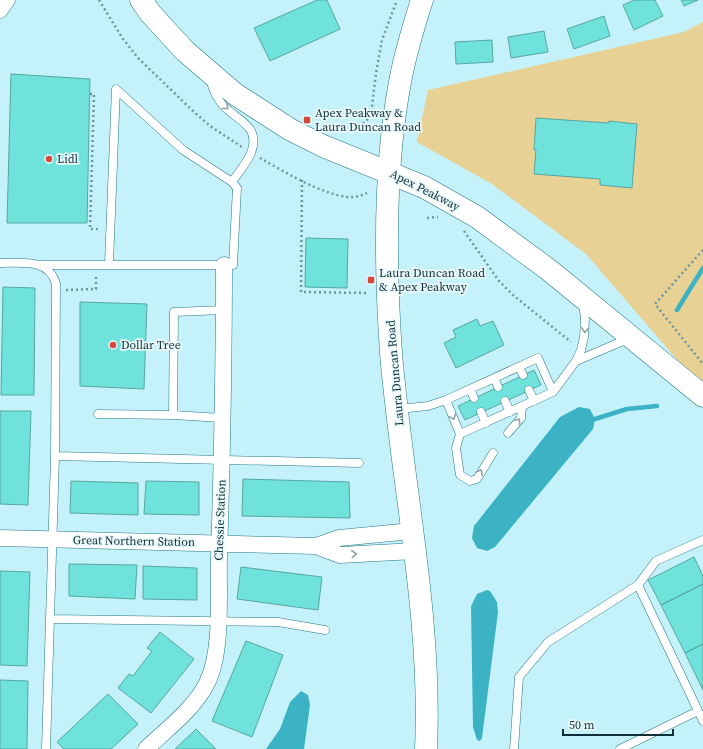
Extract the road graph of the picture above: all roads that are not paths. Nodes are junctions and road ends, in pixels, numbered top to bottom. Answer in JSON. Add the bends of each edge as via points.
{"nodes":[{"id":1,"x":7,"y":0,"type":"edge"},
{"id":2,"x":141,"y":0,"type":"edge"},
{"id":3,"x":422,"y":0,"type":"edge"},
{"id":4,"x":0,"y":10,"type":"edge"},
{"id":5,"x":209,"y":74,"type":"junction"},
{"id":6,"x":390,"y":172,"type":"junction"},
{"id":7,"x":232,"y":182,"type":"junction"},
{"id":8,"x":0,"y":263,"type":"edge"},
{"id":9,"x":109,"y":263,"type":"junction"},
{"id":10,"x":41,"y":265,"type":"junction"},
{"id":11,"x":224,"y":265,"type":"junction"},
{"id":12,"x":582,"y":297,"type":"junction"},
{"id":13,"x":224,"y":310,"type":"junction"},
{"id":14,"x":632,"y":337,"type":"junction"},
{"id":15,"x":576,"y":361,"type":"junction"},
{"id":16,"x":519,"y":367,"type":"junction"},
{"id":17,"x":522,"y":375,"type":"dead end"},
{"id":18,"x":494,"y":378,"type":"junction"},
{"id":19,"x":498,"y":386,"type":"dead end"},
{"id":20,"x":470,"y":389,"type":"junction"},
{"id":21,"x":529,"y":390,"type":"dead end"},
{"id":22,"x":554,"y":392,"type":"junction"},
{"id":23,"x":703,"y":396,"type":"edge"},
{"id":24,"x":474,"y":398,"type":"dead end"},
{"id":25,"x":446,"y":400,"type":"junction"},
{"id":26,"x":505,"y":401,"type":"dead end"},
{"id":27,"x":534,"y":401,"type":"junction"},
{"id":28,"x":522,"y":407,"type":"junction"},
{"id":29,"x":398,"y":409,"type":"junction"},
{"id":30,"x":481,"y":412,"type":"dead end"},
{"id":31,"x":510,"y":412,"type":"junction"},
{"id":32,"x":98,"y":414,"type":"dead end"},
{"id":33,"x":173,"y":415,"type":"junction"},
{"id":34,"x":222,"y":418,"type":"junction"},
{"id":35,"x":486,"y":423,"type":"junction"},
{"id":36,"x":508,"y":433,"type":"dead end"},
{"id":37,"x":460,"y":434,"type":"junction"},
{"id":38,"x":493,"y":453,"type":"dead end"},
{"id":39,"x":55,"y":456,"type":"junction"},
{"id":40,"x":222,"y":460,"type":"junction"},
{"id":41,"x":359,"y":463,"type":"dead end"},
{"id":42,"x":0,"y":538,"type":"edge"},
{"id":43,"x":52,"y":539,"type":"junction"},
{"id":44,"x":703,"y":540,"type":"edge"},
{"id":45,"x":413,"y":541,"type":"junction"},
{"id":46,"x":220,"y":543,"type":"junction"},
{"id":47,"x":638,"y":585,"type":"junction"},
{"id":48,"x":51,"y":619,"type":"junction"},
{"id":49,"x":218,"y":621,"type":"junction"},
{"id":50,"x":325,"y":630,"type":"dead end"},
{"id":51,"x":698,"y":711,"type":"junction"},
{"id":52,"x":703,"y":721,"type":"edge"},
{"id":53,"x":46,"y":749,"type":"edge"},
{"id":54,"x":146,"y":749,"type":"edge"},
{"id":55,"x":426,"y":749,"type":"edge"},
{"id":56,"x":514,"y":749,"type":"edge"},
{"id":57,"x":620,"y":749,"type":"edge"}],
"edges":[{"from":1,"to":4,"type":"street"},
{"from":2,"to":5,"type":"street","name":"Apex Peakway","via":[[185,51]]},
{"from":3,"to":6,"type":"street","name":"Laura Duncan Road","via":[[400,77],[390,144]]},
{"from":5,"to":6,"type":"street","name":"Apex Peakway","via":[[291,130],[323,146]]},
{"from":5,"to":7,"type":"lane","one_way":true,"via":[[212,87],[221,104],[245,122],[253,133],[250,154]]},
{"from":6,"to":12,"type":"street","name":"Apex Peakway","via":[[424,187],[477,217]]},
{"from":6,"to":29,"type":"street","name":"Laura Duncan Road","via":[[388,279]]},
{"from":7,"to":9,"type":"lane","via":[[183,150],[116,89]]},
{"from":7,"to":11,"type":"lane","via":[[237,188],[233,265]]},
{"from":8,"to":10,"type":"lane"},
{"from":9,"to":10,"type":"lane"},
{"from":9,"to":11,"type":"lane"},
{"from":10,"to":39,"type":"lane","via":[[54,276],[57,298]]},
{"from":11,"to":13,"type":"street","name":"Chessie Station"},
{"from":12,"to":14,"type":"street","name":"Apex Peakway"},
{"from":12,"to":15,"type":"lane","one_way":true,"via":[[584,338]]},
{"from":13,"to":33,"type":"lane","via":[[174,312]]},
{"from":13,"to":34,"type":"street","name":"Chessie Station"},
{"from":14,"to":15,"type":"lane"},
{"from":14,"to":23,"type":"street","name":"Apex Peakway"},
{"from":15,"to":22,"type":"lane"},
{"from":16,"to":17,"type":"lane"},
{"from":16,"to":18,"type":"lane"},
{"from":16,"to":22,"type":"lane","via":[[538,358]]},
{"from":18,"to":19,"type":"lane"},
{"from":18,"to":20,"type":"lane"},
{"from":20,"to":24,"type":"lane"},
{"from":20,"to":25,"type":"lane"},
{"from":21,"to":27,"type":"lane"},
{"from":22,"to":27,"type":"lane"},
{"from":25,"to":29,"type":"lane","via":[[428,406]]},
{"from":25,"to":37,"type":"lane","one_way":true},
{"from":26,"to":31,"type":"lane"},
{"from":27,"to":28,"type":"lane"},
{"from":28,"to":31,"type":"lane"},
{"from":36,"to":28,"type":"lane","one_way":true,"via":[[521,418]]},
{"from":29,"to":45,"type":"street","name":"Laura Duncan Road"},
{"from":30,"to":35,"type":"lane"},
{"from":31,"to":35,"type":"lane"},
{"from":32,"to":33,"type":"lane"},
{"from":33,"to":34,"type":"lane"},
{"from":34,"to":40,"type":"street","name":"Chessie Station"},
{"from":35,"to":37,"type":"lane"},
{"from":37,"to":38,"type":"lane","one_way":true,"via":[[456,448],[460,475],[465,479],[476,479]]},
{"from":39,"to":40,"type":"lane"},
{"from":39,"to":43,"type":"lane"},
{"from":40,"to":41,"type":"lane"},
{"from":40,"to":46,"type":"street","name":"Chessie Station"},
{"from":42,"to":43,"type":"street","name":"Great Northern Station"},
{"from":43,"to":46,"type":"street","name":"Great Northern Station"},
{"from":43,"to":48,"type":"lane"},
{"from":44,"to":47,"type":"lane","via":[[656,562]]},
{"from":45,"to":46,"type":"street","name":"Great Northern Station","via":[[339,538],[316,546]]},
{"from":45,"to":55,"type":"street","name":"Laura Duncan Road","via":[[426,671]]},
{"from":46,"to":49,"type":"street","name":"Chessie Station"},
{"from":47,"to":51,"type":"lane"},
{"from":47,"to":56,"type":"lane","via":[[548,642],[519,677]]},
{"from":48,"to":49,"type":"lane"},
{"from":48,"to":53,"type":"lane"},
{"from":49,"to":50,"type":"lane","via":[[278,622]]},
{"from":49,"to":54,"type":"street","name":"Chessie Station","via":[[216,650],[207,683],[185,712]]},
{"from":51,"to":52,"type":"lane"},
{"from":51,"to":57,"type":"lane"}]}
